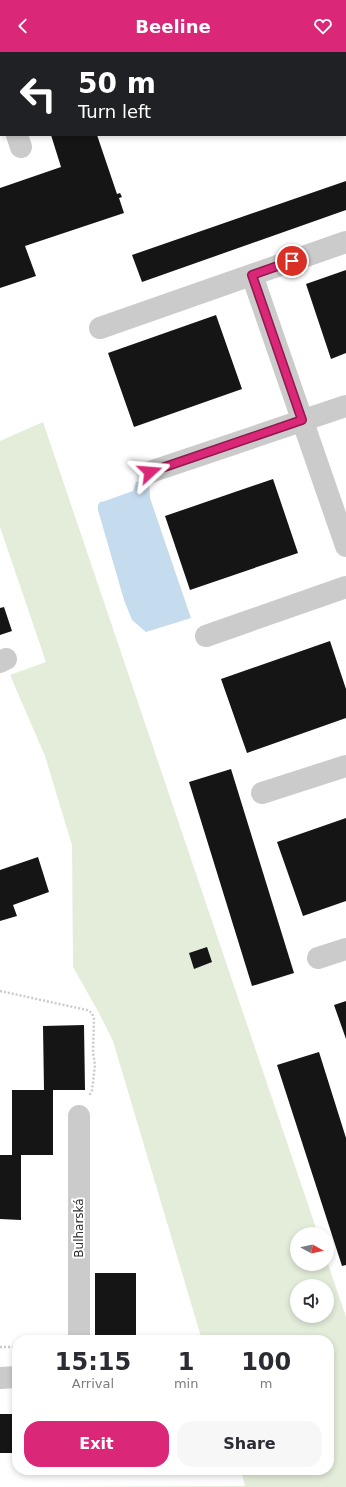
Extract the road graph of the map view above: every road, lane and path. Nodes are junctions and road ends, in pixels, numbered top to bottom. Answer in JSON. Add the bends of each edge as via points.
{"nodes":[{"id":1,"x":346,"y":242,"type":"edge"},
{"id":2,"x":252,"y":275,"type":"junction"},
{"id":3,"x":100,"y":328,"type":"dead end"},
{"id":4,"x":346,"y":406,"type":"edge"},
{"id":5,"x":302,"y":420,"type":"junction"},
{"id":6,"x":150,"y":472,"type":"dead end"},
{"id":7,"x":346,"y":546,"type":"edge"},
{"id":8,"x":346,"y":587,"type":"edge"},
{"id":9,"x":206,"y":636,"type":"dead end"},
{"id":10,"x":346,"y":766,"type":"edge"},
{"id":11,"x":262,"y":793,"type":"dead end"},
{"id":12,"x":346,"y":949,"type":"edge"},
{"id":13,"x":318,"y":958,"type":"dead end"},
{"id":14,"x":0,"y":991,"type":"edge"},
{"id":15,"x":79,"y":1116,"type":"joint"},
{"id":16,"x":79,"y":1335,"type":"edge"},
{"id":17,"x":0,"y":1347,"type":"edge"},
{"id":18,"x":12,"y":1347,"type":"edge"},
{"id":19,"x":12,"y":1377,"type":"edge"},
{"id":20,"x":0,"y":1378,"type":"edge"}],
"edges":[{"from":1,"to":2,"type":"street"},
{"from":2,"to":3,"type":"street"},
{"from":2,"to":5,"type":"street"},
{"from":4,"to":5,"type":"street"},
{"from":5,"to":6,"type":"street"},
{"from":5,"to":7,"type":"street"},
{"from":8,"to":9,"type":"street"},
{"from":10,"to":11,"type":"street"},
{"from":12,"to":13,"type":"street"},
{"from":14,"to":15,"type":"path","via":[[92,1013],[96,1065],[92,1090]]},
{"from":15,"to":16,"type":"street","name":"Bulharská"},
{"from":17,"to":18,"type":"path"},
{"from":19,"to":20,"type":"street"}]}
